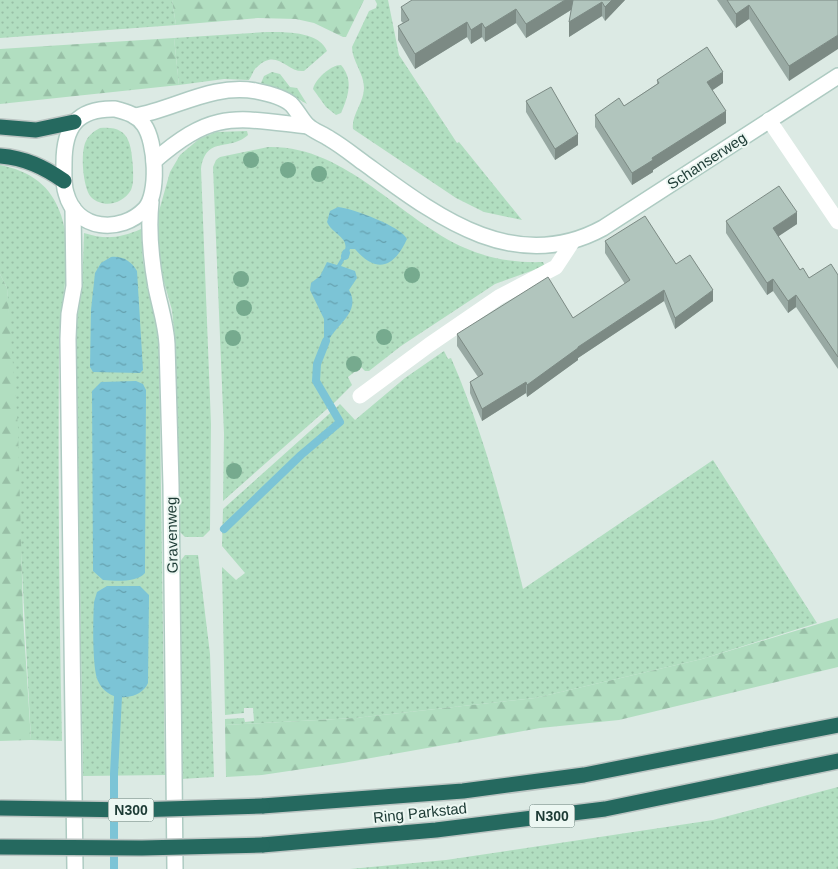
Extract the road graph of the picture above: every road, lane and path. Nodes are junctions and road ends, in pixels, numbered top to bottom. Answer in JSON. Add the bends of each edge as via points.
{"nodes":[{"id":1,"x":838,"y":76,"type":"edge"},
{"id":2,"x":135,"y":116,"type":"junction"},
{"id":3,"x":769,"y":120,"type":"junction"},
{"id":4,"x":74,"y":122,"type":"junction"},
{"id":5,"x":308,"y":126,"type":"junction"},
{"id":6,"x":0,"y":127,"type":"edge"},
{"id":7,"x":0,"y":156,"type":"edge"},
{"id":8,"x":154,"y":161,"type":"junction"},
{"id":9,"x":64,"y":181,"type":"junction"},
{"id":10,"x":151,"y":202,"type":"junction"},
{"id":11,"x":73,"y":208,"type":"junction"},
{"id":12,"x":838,"y":222,"type":"edge"},
{"id":13,"x":573,"y":241,"type":"junction"},
{"id":14,"x":360,"y":396,"type":"dead end"},
{"id":15,"x":838,"y":725,"type":"edge"},
{"id":16,"x":838,"y":761,"type":"edge"},
{"id":17,"x":0,"y":808,"type":"edge"},
{"id":18,"x":0,"y":847,"type":"edge"},
{"id":19,"x":75,"y":869,"type":"edge"},
{"id":20,"x":176,"y":869,"type":"edge"}],
"edges":[{"from":1,"to":3,"type":"street","name":"Schanserweg"},
{"from":2,"to":4,"type":"street","via":[[106,108],[85,114]]},
{"from":2,"to":5,"type":"street","name":"Schanserweg","via":[[168,108],[203,94],[244,89],[270,94],[290,103]]},
{"from":2,"to":8,"type":"street","via":[[150,136]]},
{"from":3,"to":12,"type":"street"},
{"from":3,"to":13,"type":"street","name":"Schanserweg","via":[[630,212],[590,236]]},
{"from":4,"to":6,"type":"highway","via":[[36,130]]},
{"from":4,"to":9,"type":"street","via":[[66,135]]},
{"from":5,"to":8,"type":"street","name":"Schanserweg","via":[[243,118],[217,122],[197,128]]},
{"from":5,"to":13,"type":"street","name":"Schanserweg","via":[[411,197],[473,233],[498,242],[522,245]]},
{"from":7,"to":9,"type":"highway","via":[[46,168]]},
{"from":8,"to":10,"type":"street"},
{"from":9,"to":11,"type":"street"},
{"from":10,"to":11,"type":"street","via":[[135,217],[123,224],[110,226],[90,223]]},
{"from":10,"to":20,"type":"street","name":"Gravenweg","via":[[152,256],[156,287],[166,321],[167,344],[172,485]]},
{"from":11,"to":19,"type":"street","via":[[74,286],[68,340]]},
{"from":13,"to":14,"type":"street","via":[[556,267],[499,297]]},
{"from":15,"to":17,"type":"highway","name":"Ring Parkstad","number":"N300","bridge":true,"via":[[584,775],[463,791],[262,806],[134,810]]},
{"from":16,"to":18,"type":"highway","name":"Ring Parkstad","number":"N300","bridge":true,"via":[[604,809],[436,830],[262,845]]}]}
